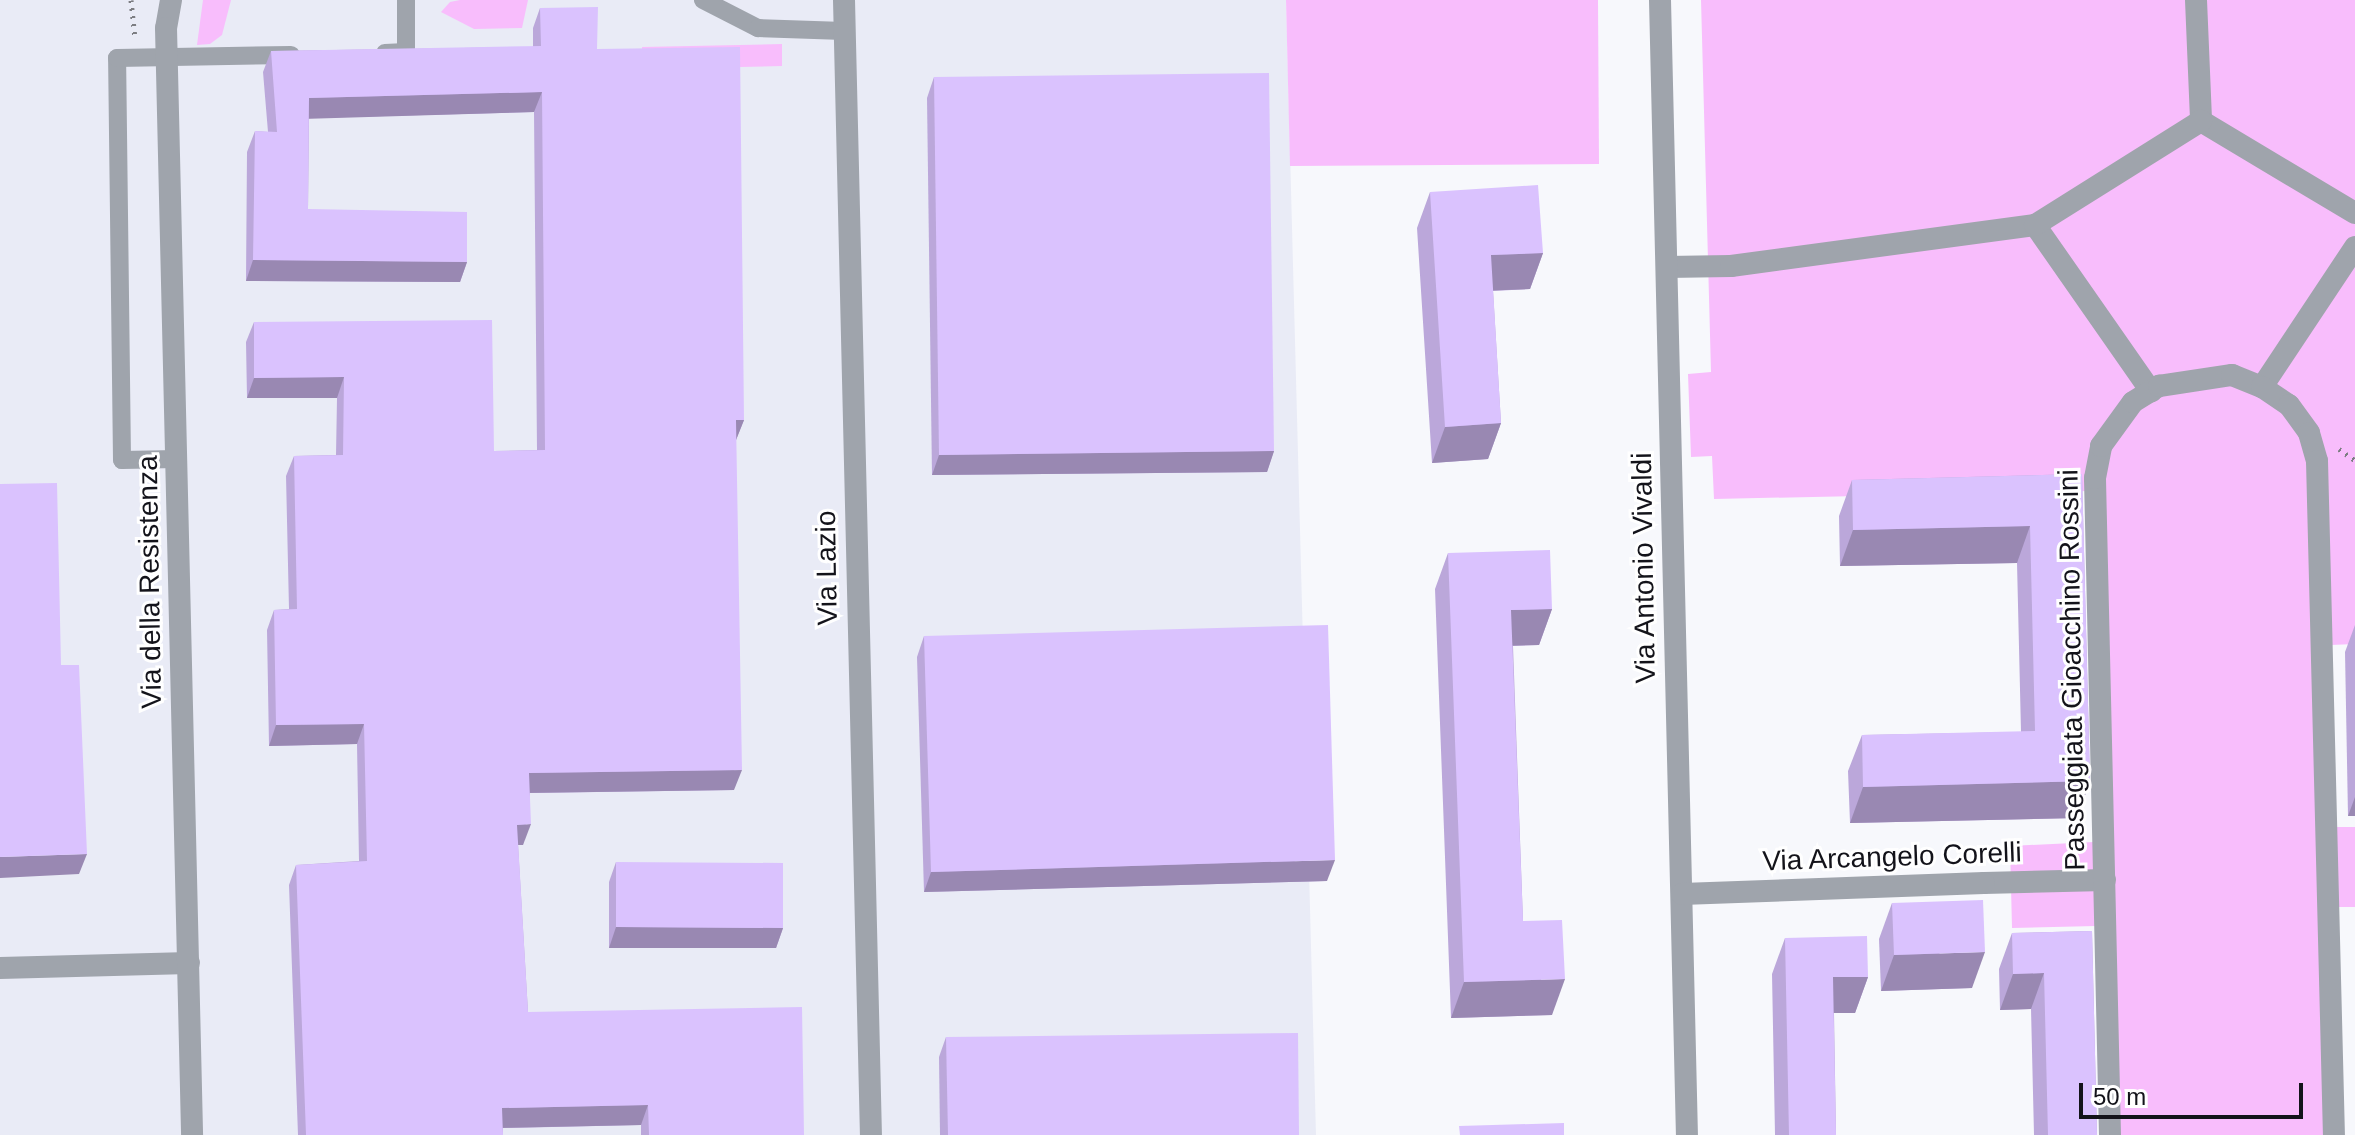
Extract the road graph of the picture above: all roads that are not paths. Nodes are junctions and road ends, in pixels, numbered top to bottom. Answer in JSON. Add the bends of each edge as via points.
{"nodes":[{"id":1,"x":155,"y":0,"type":"edge"},
{"id":2,"x":171,"y":0,"type":"edge"},
{"id":3,"x":406,"y":0,"type":"edge"},
{"id":4,"x":703,"y":0,"type":"edge"},
{"id":5,"x":844,"y":0,"type":"edge"},
{"id":6,"x":1660,"y":0,"type":"edge"},
{"id":7,"x":2196,"y":0,"type":"edge"},
{"id":8,"x":166,"y":28,"type":"junction"},
{"id":9,"x":844,"y":31,"type":"junction"},
{"id":10,"x":360,"y":53,"type":"edge"},
{"id":11,"x":314,"y":54,"type":"edge"},
{"id":12,"x":166,"y":58,"type":"junction"},
{"id":13,"x":2201,"y":121,"type":"junction"},
{"id":14,"x":2355,"y":213,"type":"edge"},
{"id":15,"x":2035,"y":225,"type":"junction"},
{"id":16,"x":2355,"y":247,"type":"edge"},
{"id":17,"x":1667,"y":267,"type":"junction"},
{"id":18,"x":2262,"y":387,"type":"junction"},
{"id":19,"x":2151,"y":391,"type":"junction"},
{"id":20,"x":177,"y":459,"type":"junction"},
{"id":21,"x":2105,"y":880,"type":"junction"},
{"id":22,"x":1682,"y":894,"type":"junction"},
{"id":23,"x":189,"y":963,"type":"junction"},
{"id":24,"x":0,"y":968,"type":"edge"},
{"id":25,"x":192,"y":1135,"type":"edge"},
{"id":26,"x":871,"y":1135,"type":"edge"},
{"id":27,"x":1687,"y":1135,"type":"edge"},
{"id":28,"x":2110,"y":1135,"type":"edge"},
{"id":29,"x":2334,"y":1135,"type":"edge"}],
"edges":[{"from":1,"to":8,"type":"street","name":"Via della Resistenza"},
{"from":2,"to":8,"type":"street","name":"Via della Resistenza"},
{"from":3,"to":10,"type":"lane","via":[[406,52]]},
{"from":4,"to":9,"type":"lane","via":[[758,28]]},
{"from":5,"to":9,"type":"street","name":"Via Lazio"},
{"from":6,"to":17,"type":"street","name":"Via Antonio Vivaldi"},
{"from":7,"to":13,"type":"street"},
{"from":8,"to":12,"type":"street","name":"Via della Resistenza"},
{"from":9,"to":26,"type":"street","name":"Via Lazio"},
{"from":11,"to":12,"type":"lane"},
{"from":12,"to":20,"type":"street","name":"Via della Resistenza"},
{"from":12,"to":20,"type":"lane","via":[[117,58],[122,460]]},
{"from":13,"to":14,"type":"street"},
{"from":13,"to":15,"type":"street"},
{"from":15,"to":17,"type":"street","via":[[1731,266]]},
{"from":15,"to":19,"type":"street"},
{"from":16,"to":18,"type":"street"},
{"from":17,"to":22,"type":"street","name":"Via Antonio Vivaldi"},
{"from":18,"to":19,"type":"street","name":"Passeggiata Gioacchino Rossini","via":[[2232,375],[2199,376]]},
{"from":18,"to":29,"type":"street","name":"Passeggiata Gioacchino Rossini","via":[[2289,405],[2309,433],[2317,461]]},
{"from":19,"to":21,"type":"street","name":"Passeggiata Gioacchino Rossini","via":[[2114,423],[2101,446],[2095,478]]},
{"from":20,"to":23,"type":"street","name":"Via della Resistenza"},
{"from":21,"to":22,"type":"street","name":"Via Arcangelo Corelli"},
{"from":21,"to":28,"type":"street","name":"Passeggiata Gioacchino Rossini"},
{"from":22,"to":27,"type":"street","name":"Via Antonio Vivaldi"},
{"from":23,"to":24,"type":"street"},
{"from":23,"to":25,"type":"street","name":"Via della Resistenza"}]}
